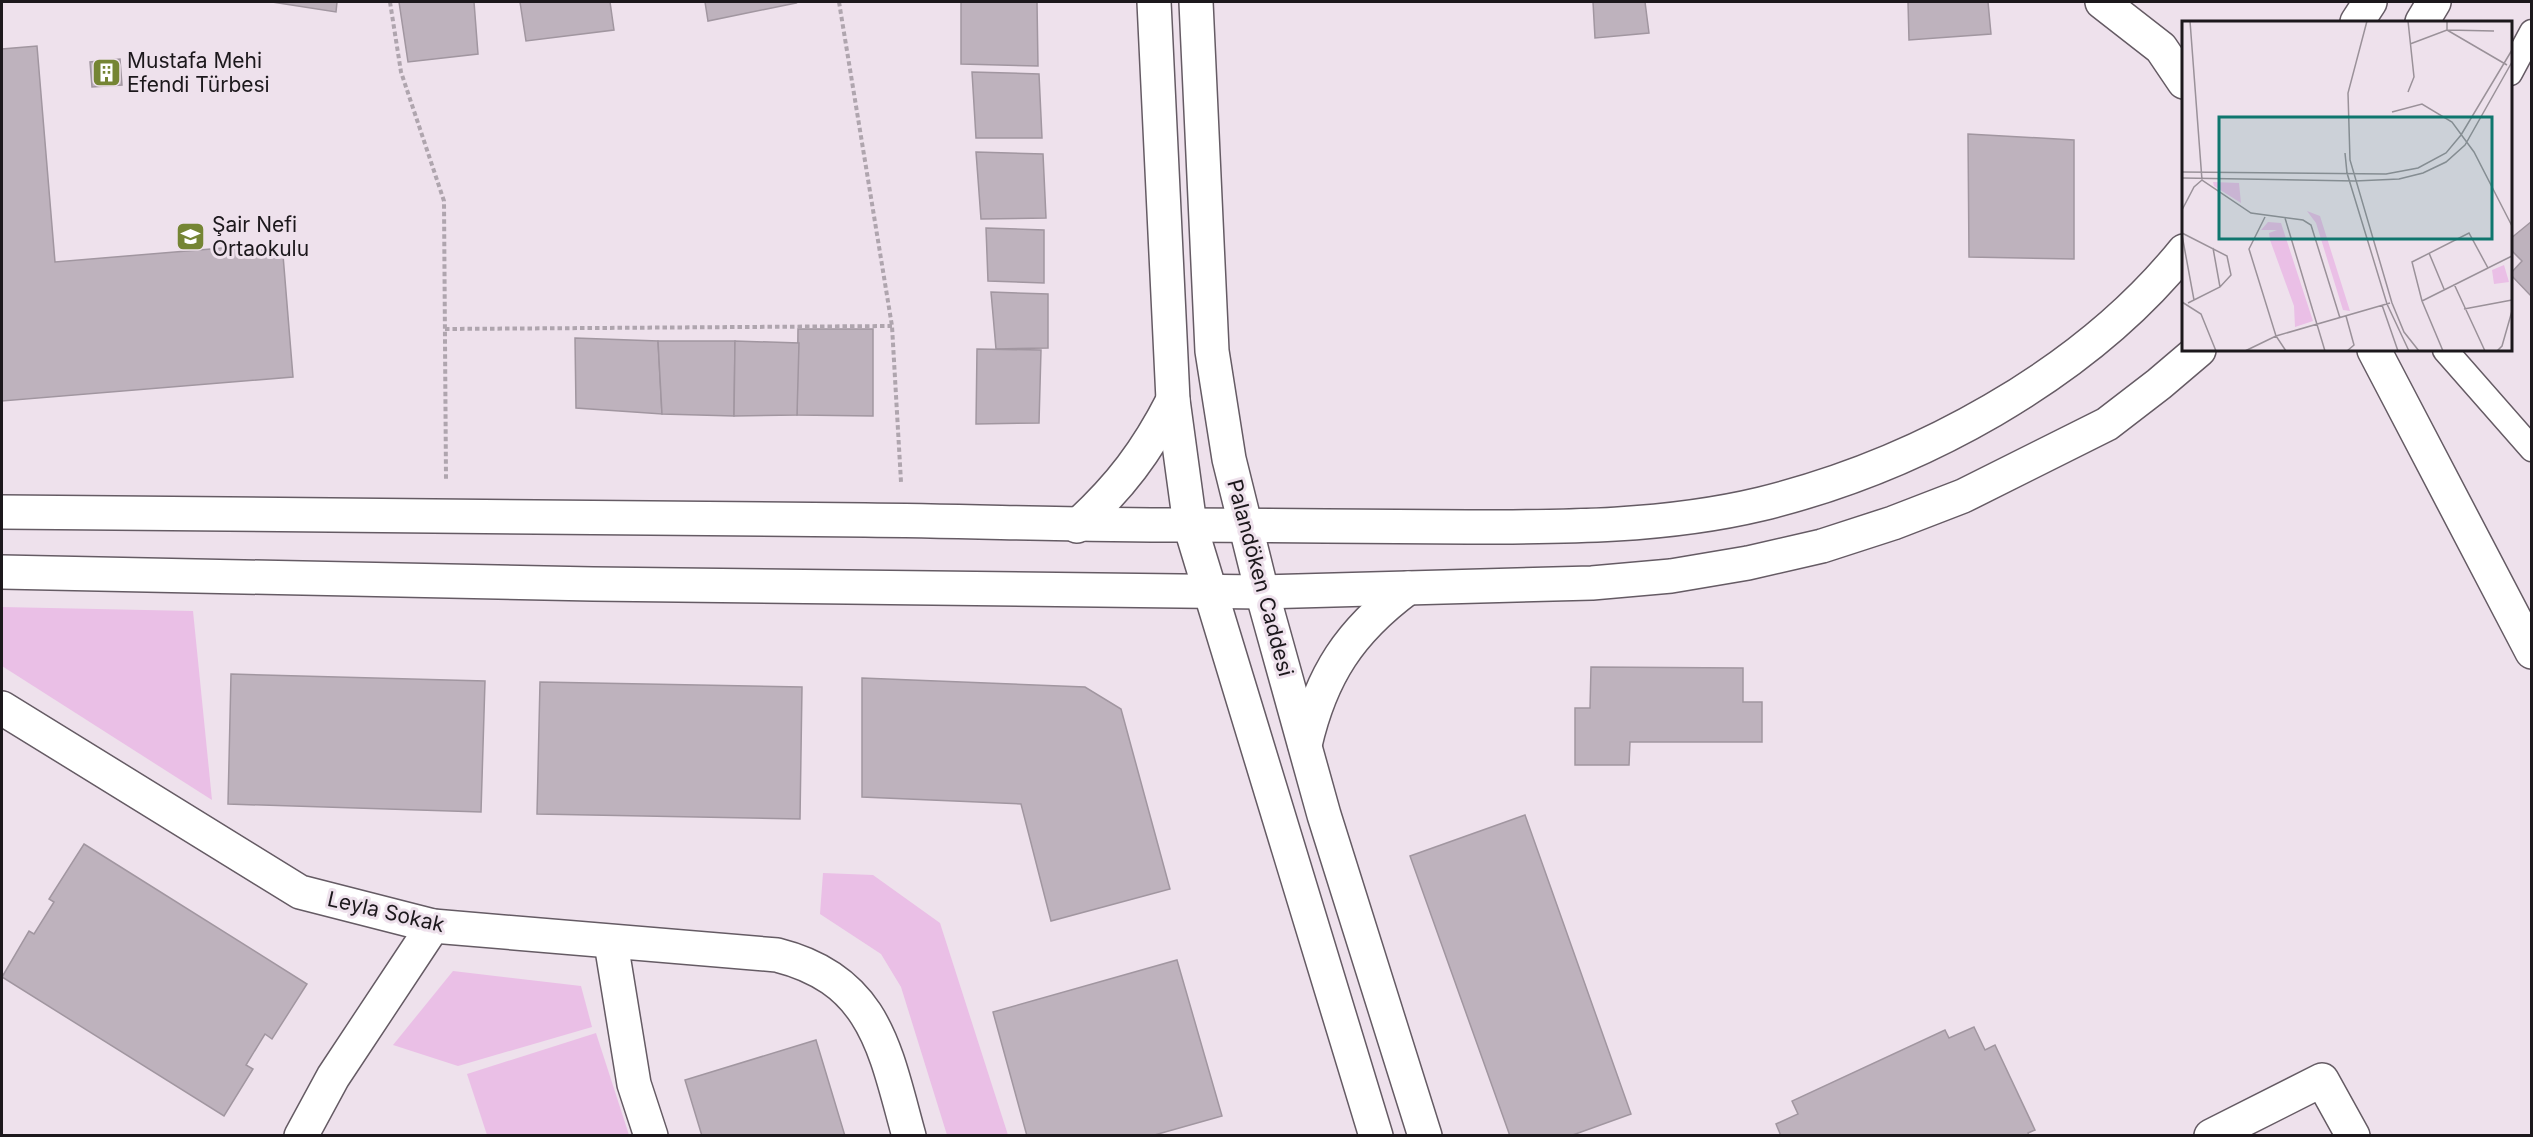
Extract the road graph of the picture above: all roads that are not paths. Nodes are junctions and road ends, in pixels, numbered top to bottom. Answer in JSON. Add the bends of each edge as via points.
{"nodes":[{"id":1,"x":1154,"y":2,"type":"edge"},
{"id":2,"x":1196,"y":2,"type":"edge"},
{"id":3,"x":2102,"y":2,"type":"edge"},
{"id":4,"x":2370,"y":2,"type":"edge"},
{"id":5,"x":2434,"y":2,"type":"edge"},
{"id":6,"x":2358,"y":21,"type":"edge"},
{"id":7,"x":2423,"y":21,"type":"edge"},
{"id":8,"x":2532,"y":32,"type":"edge"},
{"id":9,"x":2512,"y":71,"type":"edge"},
{"id":10,"x":2182,"y":79,"type":"edge"},
{"id":11,"x":2182,"y":253,"type":"edge"},
{"id":12,"x":2198,"y":351,"type":"edge"},
{"id":13,"x":2375,"y":351,"type":"edge"},
{"id":14,"x":2446,"y":351,"type":"edge"},
{"id":15,"x":1173,"y":400,"type":"junction"},
{"id":16,"x":2532,"y":449,"type":"edge"},
{"id":17,"x":2,"y":512,"type":"edge"},
{"id":18,"x":1190,"y":525,"type":"junction"},
{"id":19,"x":1077,"y":526,"type":"junction"},
{"id":20,"x":1245,"y":526,"type":"junction"},
{"id":21,"x":2,"y":572,"type":"edge"},
{"id":22,"x":1408,"y":588,"type":"junction"},
{"id":23,"x":1209,"y":592,"type":"junction"},
{"id":24,"x":1262,"y":592,"type":"junction"},
{"id":25,"x":2532,"y":652,"type":"edge"},
{"id":26,"x":2,"y":708,"type":"edge"},
{"id":27,"x":1305,"y":745,"type":"junction"},
{"id":28,"x":433,"y":926,"type":"junction"},
{"id":29,"x":611,"y":943,"type":"junction"},
{"id":30,"x":302,"y":1136,"type":"edge"},
{"id":31,"x":651,"y":1136,"type":"edge"},
{"id":32,"x":909,"y":1136,"type":"edge"},
{"id":33,"x":1376,"y":1136,"type":"edge"},
{"id":34,"x":1425,"y":1136,"type":"edge"},
{"id":35,"x":2211,"y":1136,"type":"edge"},
{"id":36,"x":2353,"y":1136,"type":"edge"}],
"edges":[{"from":1,"to":15,"type":"street"},
{"from":2,"to":20,"type":"street","name":"Palandöken Caddesi","via":[[1212,351],[1219,410]]},
{"from":3,"to":10,"type":"street","via":[[2161,48]]},
{"from":4,"to":6,"type":"street"},
{"from":5,"to":7,"type":"street"},
{"from":8,"to":9,"type":"lane"},
{"from":11,"to":20,"type":"street","via":[[2103,332],[2016,395],[1949,435],[1848,478],[1761,504],[1668,521],[1555,527]]},
{"from":12,"to":22,"type":"street","via":[[2107,424],[1963,496],[1822,546],[1671,576],[1592,583]]},
{"from":13,"to":25,"type":"street"},
{"from":14,"to":16,"type":"lane"},
{"from":15,"to":18,"type":"street"},
{"from":15,"to":19,"type":"street","via":[[1130,473]]},
{"from":17,"to":19,"type":"street","via":[[903,520]]},
{"from":18,"to":19,"type":"street"},
{"from":18,"to":20,"type":"street"},
{"from":18,"to":23,"type":"street"},
{"from":20,"to":24,"type":"street","name":"Palandöken Caddesi"},
{"from":21,"to":23,"type":"street"},
{"from":22,"to":24,"type":"street"},
{"from":22,"to":27,"type":"street","via":[[1384,606],[1342,651],[1312,712]]},
{"from":23,"to":24,"type":"street"},
{"from":23,"to":33,"type":"street"},
{"from":24,"to":27,"type":"street","name":"Palandöken Caddesi"},
{"from":26,"to":28,"type":"street","name":"Leyla Sokak","via":[[300,892]]},
{"from":27,"to":34,"type":"street","name":"Palandöken Caddesi"},
{"from":28,"to":29,"type":"street","name":"Leyla Sokak"},
{"from":28,"to":30,"type":"street","via":[[333,1077]]},
{"from":29,"to":31,"type":"street","via":[[634,1084]]},
{"from":29,"to":32,"type":"street","name":"Leyla Sokak","via":[[777,956],[807,963],[829,976],[872,1022],[885,1050]]},
{"from":35,"to":36,"type":"street","via":[[2322,1080]]}]}
